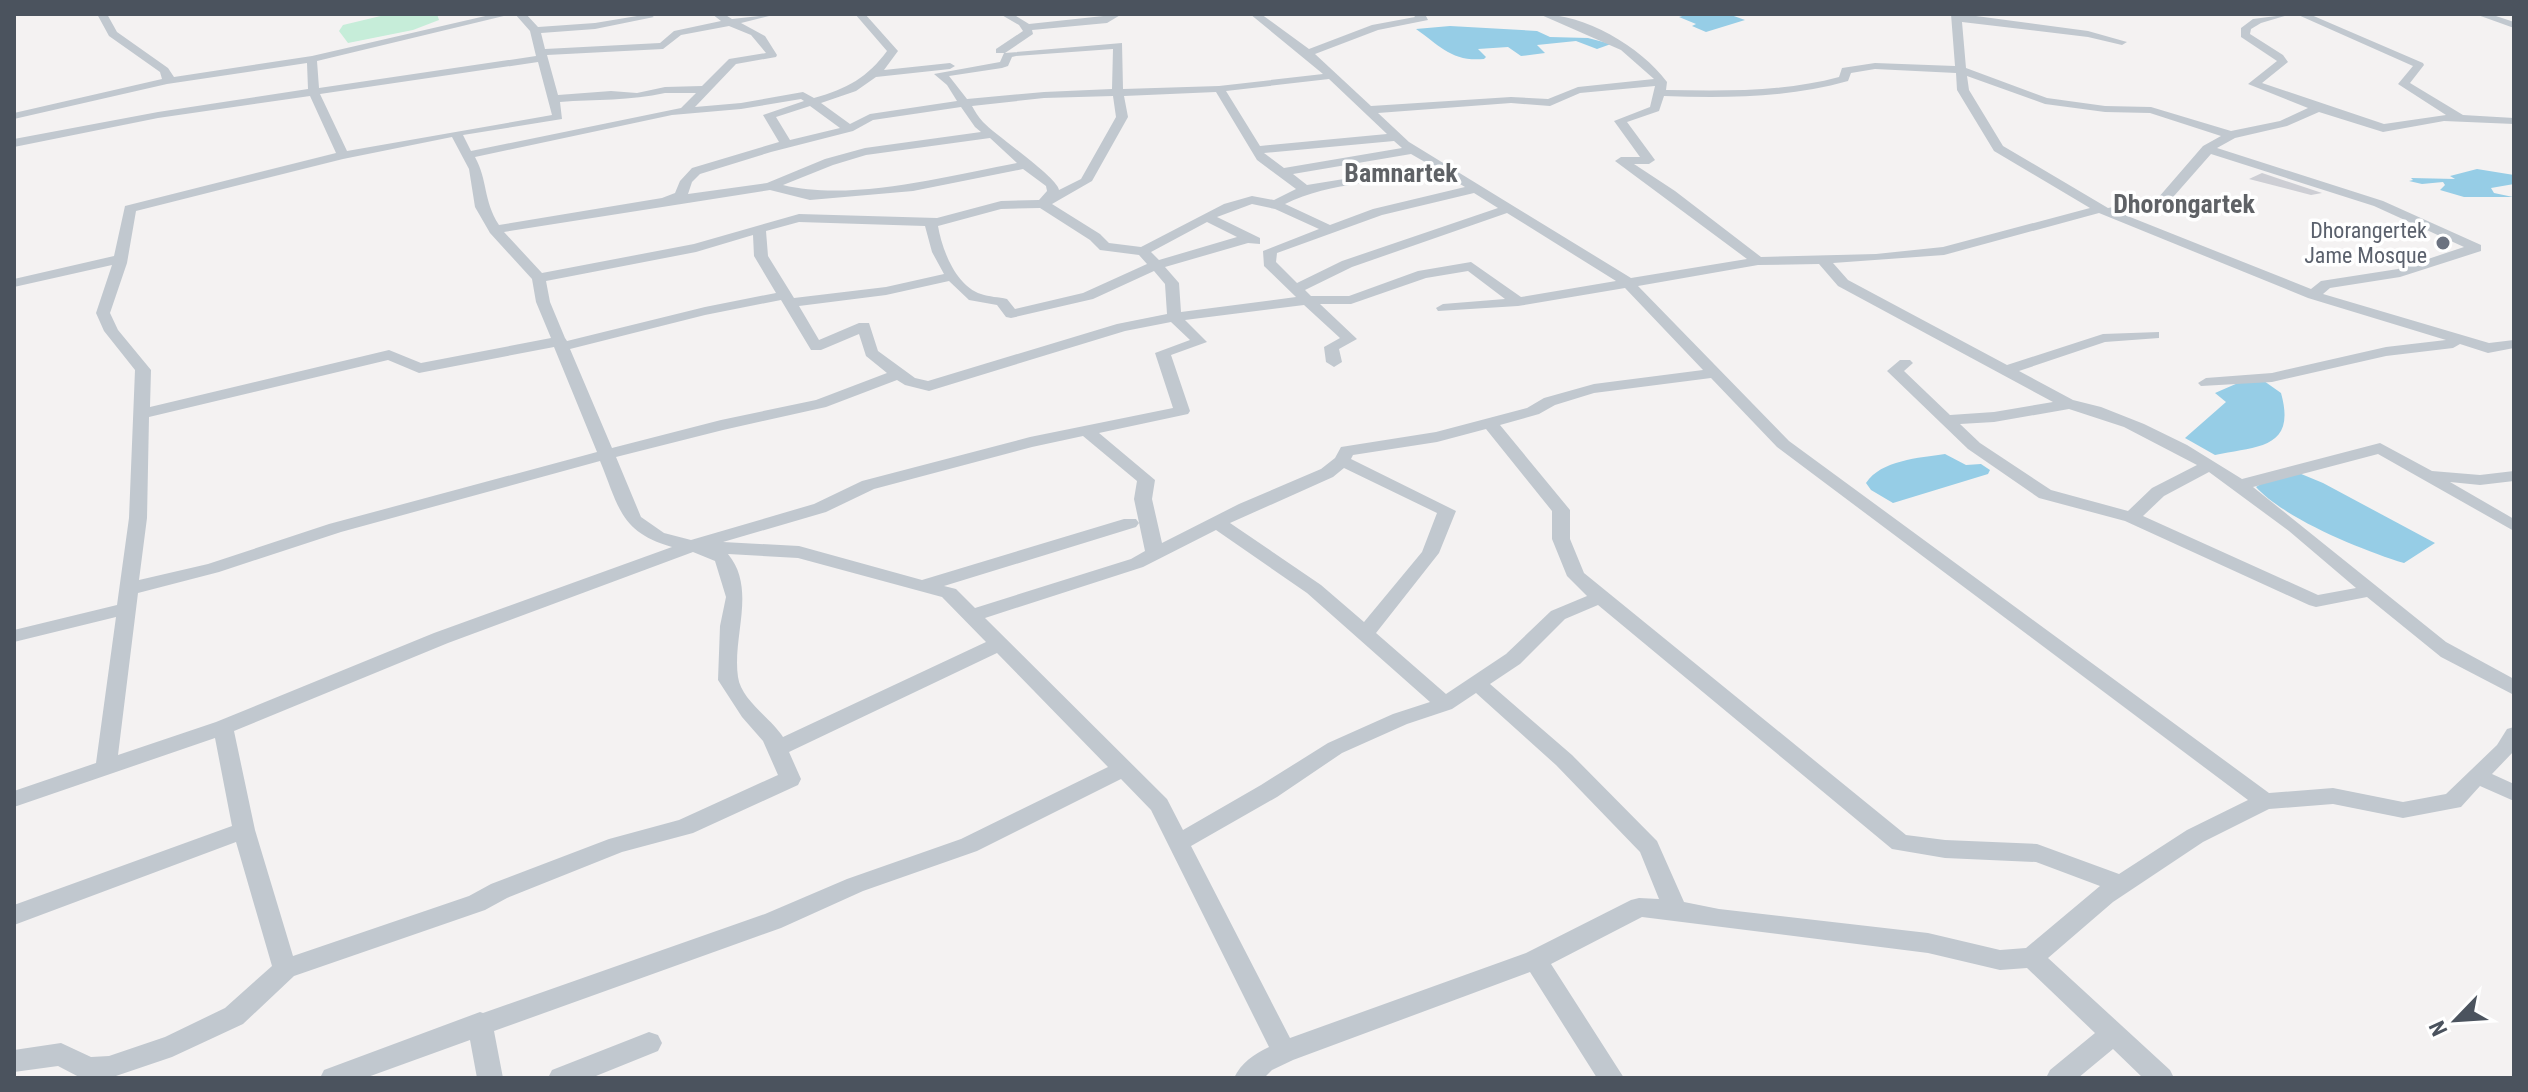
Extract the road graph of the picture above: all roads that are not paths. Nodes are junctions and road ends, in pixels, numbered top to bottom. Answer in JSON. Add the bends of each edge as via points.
{"nodes":[{"id":1,"x":102,"y":14,"type":"edge"},
{"id":2,"x":507,"y":14,"type":"edge"},
{"id":3,"x":520,"y":14,"type":"edge"},
{"id":4,"x":717,"y":14,"type":"edge"},
{"id":5,"x":772,"y":14,"type":"edge"},
{"id":6,"x":860,"y":14,"type":"edge"},
{"id":7,"x":1005,"y":14,"type":"edge"},
{"id":8,"x":1117,"y":14,"type":"edge"},
{"id":9,"x":1255,"y":14,"type":"edge"},
{"id":10,"x":1418,"y":14,"type":"edge"},
{"id":11,"x":1544,"y":14,"type":"edge"},
{"id":12,"x":2286,"y":14,"type":"edge"},
{"id":13,"x":2301,"y":14,"type":"edge"},
{"id":14,"x":2480,"y":14,"type":"edge"},
{"id":15,"x":1956,"y":16,"type":"edge"},
{"id":16,"x":650,"y":18,"type":"edge"},
{"id":17,"x":730,"y":25,"type":"junction"},
{"id":18,"x":2514,"y":25,"type":"edge"},
{"id":19,"x":1027,"y":27,"type":"junction"},
{"id":20,"x":535,"y":30,"type":"junction"},
{"id":21,"x":2122,"y":42,"type":"dead end"},
{"id":22,"x":1308,"y":53,"type":"junction"},
{"id":23,"x":541,"y":55,"type":"junction"},
{"id":24,"x":312,"y":59,"type":"junction"},
{"id":25,"x":1962,"y":70,"type":"junction"},
{"id":26,"x":869,"y":75,"type":"junction"},
{"id":27,"x":1330,"y":76,"type":"junction"},
{"id":28,"x":167,"y":81,"type":"junction"},
{"id":29,"x":1661,"y":87,"type":"junction"},
{"id":30,"x":707,"y":89,"type":"junction"},
{"id":31,"x":1219,"y":89,"type":"junction"},
{"id":32,"x":314,"y":93,"type":"junction"},
{"id":33,"x":1117,"y":93,"type":"junction"},
{"id":34,"x":553,"y":99,"type":"junction"},
{"id":35,"x":963,"y":103,"type":"junction"},
{"id":36,"x":813,"y":104,"type":"junction"},
{"id":37,"x":2318,"y":108,"type":"junction"},
{"id":38,"x":1368,"y":110,"type":"junction"},
{"id":39,"x":684,"y":111,"type":"junction"},
{"id":40,"x":14,"y":116,"type":"edge"},
{"id":41,"x":2459,"y":118,"type":"junction"},
{"id":42,"x":2514,"y":121,"type":"edge"},
{"id":43,"x":849,"y":129,"type":"junction"},
{"id":44,"x":456,"y":133,"type":"junction"},
{"id":45,"x":993,"y":134,"type":"junction"},
{"id":46,"x":2231,"y":135,"type":"junction"},
{"id":47,"x":1397,"y":137,"type":"junction"},
{"id":48,"x":14,"y":143,"type":"edge"},
{"id":49,"x":786,"y":144,"type":"junction"},
{"id":50,"x":2207,"y":149,"type":"junction"},
{"id":51,"x":1257,"y":150,"type":"junction"},
{"id":52,"x":1413,"y":150,"type":"junction"},
{"id":53,"x":343,"y":155,"type":"junction"},
{"id":54,"x":469,"y":155,"type":"junction"},
{"id":55,"x":1027,"y":165,"type":"junction"},
{"id":56,"x":1438,"y":167,"type":"junction"},
{"id":57,"x":1283,"y":172,"type":"junction"},
{"id":58,"x":770,"y":186,"type":"junction"},
{"id":59,"x":1305,"y":189,"type":"junction"},
{"id":60,"x":1473,"y":189,"type":"junction"},
{"id":61,"x":665,"y":201,"type":"junction"},
{"id":62,"x":1043,"y":204,"type":"junction"},
{"id":63,"x":1276,"y":204,"type":"dead end"},
{"id":64,"x":1506,"y":209,"type":"junction"},
{"id":65,"x":2104,"y":210,"type":"junction"},
{"id":66,"x":1209,"y":218,"type":"junction"},
{"id":67,"x":931,"y":222,"type":"junction"},
{"id":68,"x":759,"y":229,"type":"junction"},
{"id":69,"x":1329,"y":229,"type":"junction"},
{"id":70,"x":495,"y":230,"type":"junction"},
{"id":71,"x":1249,"y":238,"type":"junction"},
{"id":72,"x":1143,"y":251,"type":"junction"},
{"id":73,"x":1270,"y":251,"type":"junction"},
{"id":74,"x":121,"y":259,"type":"junction"},
{"id":75,"x":1822,"y":259,"type":"junction"},
{"id":76,"x":1758,"y":261,"type":"junction"},
{"id":77,"x":1156,"y":265,"type":"junction"},
{"id":78,"x":953,"y":276,"type":"junction"},
{"id":79,"x":539,"y":278,"type":"junction"},
{"id":80,"x":1626,"y":281,"type":"junction"},
{"id":81,"x":14,"y":283,"type":"edge"},
{"id":82,"x":1302,"y":295,"type":"junction"},
{"id":83,"x":2313,"y":295,"type":"junction"},
{"id":84,"x":788,"y":299,"type":"junction"},
{"id":85,"x":1518,"y":302,"type":"junction"},
{"id":86,"x":1443,"y":308,"type":"dead end"},
{"id":87,"x":1174,"y":317,"type":"junction"},
{"id":88,"x":2154,"y":335,"type":"dead end"},
{"id":89,"x":2472,"y":343,"type":"junction"},
{"id":90,"x":561,"y":344,"type":"junction"},
{"id":91,"x":2514,"y":344,"type":"edge"},
{"id":92,"x":1334,"y":362,"type":"dead end"},
{"id":93,"x":1905,"y":363,"type":"dead end"},
{"id":94,"x":2006,"y":370,"type":"junction"},
{"id":95,"x":1712,"y":373,"type":"junction"},
{"id":96,"x":898,"y":374,"type":"junction"},
{"id":97,"x":2206,"y":383,"type":"dead end"},
{"id":98,"x":2069,"y":404,"type":"junction"},
{"id":99,"x":140,"y":414,"type":"junction"},
{"id":100,"x":1946,"y":420,"type":"junction"},
{"id":101,"x":1489,"y":422,"type":"junction"},
{"id":102,"x":1085,"y":430,"type":"junction"},
{"id":103,"x":606,"y":455,"type":"junction"},
{"id":104,"x":1342,"y":461,"type":"junction"},
{"id":105,"x":2209,"y":465,"type":"junction"},
{"id":106,"x":2429,"y":474,"type":"junction"},
{"id":107,"x":2514,"y":476,"type":"edge"},
{"id":108,"x":2240,"y":485,"type":"junction"},
{"id":109,"x":2131,"y":517,"type":"junction"},
{"id":110,"x":1217,"y":522,"type":"junction"},
{"id":111,"x":1130,"y":523,"type":"dead end"},
{"id":112,"x":2514,"y":526,"type":"edge"},
{"id":113,"x":691,"y":546,"type":"junction"},
{"id":114,"x":1155,"y":554,"type":"junction"},
{"id":115,"x":922,"y":586,"type":"junction"},
{"id":116,"x":2360,"y":593,"type":"dead end"},
{"id":117,"x":1600,"y":597,"type":"junction"},
{"id":118,"x":126,"y":599,"type":"junction"},
{"id":119,"x":972,"y":616,"type":"junction"},
{"id":120,"x":1369,"y":629,"type":"dead end"},
{"id":121,"x":14,"y":636,"type":"edge"},
{"id":122,"x":999,"y":644,"type":"junction"},
{"id":123,"x":1477,"y":683,"type":"junction"},
{"id":124,"x":2514,"y":688,"type":"edge"},
{"id":125,"x":1445,"y":704,"type":"junction"},
{"id":126,"x":223,"y":727,"type":"junction"},
{"id":127,"x":2514,"y":734,"type":"edge"},
{"id":128,"x":777,"y":749,"type":"junction"},
{"id":129,"x":106,"y":767,"type":"junction"},
{"id":130,"x":1123,"y":769,"type":"junction"},
{"id":131,"x":2477,"y":776,"type":"junction"},
{"id":132,"x":2514,"y":793,"type":"edge"},
{"id":133,"x":14,"y":799,"type":"edge"},
{"id":134,"x":2265,"y":801,"type":"junction"},
{"id":135,"x":244,"y":830,"type":"junction"},
{"id":136,"x":1180,"y":842,"type":"junction"},
{"id":137,"x":2122,"y":885,"type":"junction"},
{"id":138,"x":1675,"y":910,"type":"junction"},
{"id":139,"x":14,"y":915,"type":"edge"},
{"id":140,"x":2032,"y":958,"type":"junction"},
{"id":141,"x":1535,"y":960,"type":"junction"},
{"id":142,"x":285,"y":969,"type":"junction"},
{"id":143,"x":480,"y":1023,"type":"junction"},
{"id":144,"x":2114,"y":1033,"type":"junction"},
{"id":145,"x":649,"y":1043,"type":"dead end"},
{"id":146,"x":1284,"y":1052,"type":"junction"},
{"id":147,"x":14,"y":1061,"type":"edge"},
{"id":148,"x":333,"y":1078,"type":"edge"},
{"id":149,"x":490,"y":1078,"type":"edge"},
{"id":150,"x":561,"y":1078,"type":"edge"},
{"id":151,"x":1247,"y":1078,"type":"edge"},
{"id":152,"x":1611,"y":1078,"type":"edge"},
{"id":153,"x":2059,"y":1078,"type":"edge"},
{"id":154,"x":2161,"y":1078,"type":"edge"}],
"edges":[{"from":1,"to":28,"type":"street","via":[[113,34],[164,70]]},
{"from":2,"to":24,"type":"street"},
{"from":3,"to":20,"type":"street"},
{"from":4,"to":17,"type":"street"},
{"from":5,"to":17,"type":"street"},
{"from":6,"to":26,"type":"street","via":[[893,51]]},
{"from":7,"to":19,"type":"street"},
{"from":8,"to":19,"type":"street","via":[[1107,20]]},
{"from":9,"to":22,"type":"street"},
{"from":10,"to":22,"type":"street","via":[[1424,18],[1376,27]]},
{"from":11,"to":29,"type":"street","via":[[1618,45],[1651,66]]},
{"from":12,"to":37,"type":"street","via":[[2246,28],[2245,35],[2283,62],[2254,84]]},
{"from":13,"to":41,"type":"street","via":[[2419,65],[2404,84]]},
{"from":14,"to":18,"type":"street"},
{"from":15,"to":21,"type":"street"},
{"from":15,"to":25,"type":"street"},
{"from":16,"to":20,"type":"street"},
{"from":17,"to":23,"type":"street","via":[[674,31],[663,46]]},
{"from":17,"to":30,"type":"street","via":[[747,27],[764,39],[772,55],[733,61]]},
{"from":19,"to":26,"type":"street","via":[[1029,32],[992,57]]},
{"from":20,"to":23,"type":"street"},
{"from":22,"to":27,"type":"street"},
{"from":23,"to":32,"type":"street"},
{"from":23,"to":34,"type":"street"},
{"from":24,"to":28,"type":"street"},
{"from":24,"to":32,"type":"street"},
{"from":25,"to":29,"type":"street","via":[[1875,66],[1846,70],[1844,79],[1811,88],[1711,94]]},
{"from":25,"to":46,"type":"street","via":[[2045,101],[2151,110]]},
{"from":25,"to":65,"type":"street","via":[[1963,90],[1998,148]]},
{"from":26,"to":36,"type":"street","via":[[841,95]]},
{"from":27,"to":31,"type":"street"},
{"from":27,"to":38,"type":"street"},
{"from":28,"to":40,"type":"street"},
{"from":29,"to":38,"type":"street","via":[[1578,90],[1550,103],[1511,100]]},
{"from":29,"to":76,"type":"street","via":[[1655,109],[1620,121],[1649,160],[1621,161]]},
{"from":30,"to":34,"type":"street"},
{"from":30,"to":39,"type":"street"},
{"from":31,"to":33,"type":"street"},
{"from":31,"to":51,"type":"street"},
{"from":32,"to":48,"type":"street"},
{"from":32,"to":53,"type":"street"},
{"from":33,"to":35,"type":"street"},
{"from":33,"to":35,"type":"street","via":[[1118,45],[1016,53],[998,66],[940,74]]},
{"from":33,"to":62,"type":"street","via":[[1122,117],[1086,181]]},
{"from":34,"to":44,"type":"street","via":[[558,117]]},
{"from":35,"to":43,"type":"street","via":[[870,117]]},
{"from":35,"to":45,"type":"street"},
{"from":36,"to":39,"type":"street","via":[[803,95]]},
{"from":36,"to":43,"type":"street"},
{"from":36,"to":49,"type":"street","via":[[769,115]]},
{"from":37,"to":41,"type":"street","via":[[2383,128]]},
{"from":37,"to":46,"type":"street","via":[[2283,124]]},
{"from":38,"to":47,"type":"street"},
{"from":39,"to":54,"type":"street"},
{"from":41,"to":42,"type":"street"},
{"from":43,"to":49,"type":"street"},
{"from":44,"to":53,"type":"street"},
{"from":44,"to":54,"type":"street"},
{"from":45,"to":55,"type":"street"},
{"from":45,"to":58,"type":"street","via":[[865,152]]},
{"from":46,"to":50,"type":"street"},
{"from":47,"to":51,"type":"street"},
{"from":47,"to":52,"type":"street"},
{"from":49,"to":61,"type":"street","via":[[696,171],[681,195]]},
{"from":50,"to":65,"type":"street","via":[[2162,201]]},
{"from":50,"to":83,"type":"street","via":[[2337,189],[2476,248],[2400,273],[2326,284]]},
{"from":51,"to":57,"type":"street"},
{"from":52,"to":56,"type":"street"},
{"from":52,"to":57,"type":"street"},
{"from":53,"to":74,"type":"street","via":[[130,209]]},
{"from":54,"to":70,"type":"street","via":[[481,207]]},
{"from":55,"to":58,"type":"street","via":[[913,187],[810,196]]},
{"from":55,"to":62,"type":"street","via":[[1052,184]]},
{"from":56,"to":59,"type":"street"},
{"from":56,"to":60,"type":"street"},
{"from":57,"to":59,"type":"street"},
{"from":58,"to":61,"type":"street"},
{"from":59,"to":63,"type":"street"},
{"from":60,"to":64,"type":"street"},
{"from":60,"to":69,"type":"street"},
{"from":61,"to":70,"type":"street"},
{"from":62,"to":67,"type":"street","via":[[1001,205]]},
{"from":62,"to":72,"type":"street","via":[[1105,247]]},
{"from":64,"to":80,"type":"street"},
{"from":64,"to":82,"type":"street","via":[[1347,264]]},
{"from":65,"to":75,"type":"street","via":[[1944,251]]},
{"from":65,"to":83,"type":"street"},
{"from":66,"to":69,"type":"street","via":[[1253,200]]},
{"from":66,"to":71,"type":"street"},
{"from":66,"to":72,"type":"street"},
{"from":67,"to":68,"type":"street","via":[[799,218]]},
{"from":67,"to":78,"type":"street","via":[[932,238]]},
{"from":68,"to":79,"type":"street","via":[[696,248]]},
{"from":68,"to":84,"type":"street","via":[[761,256]]},
{"from":69,"to":73,"type":"street"},
{"from":70,"to":79,"type":"street"},
{"from":71,"to":73,"type":"street"},
{"from":71,"to":77,"type":"street"},
{"from":72,"to":77,"type":"street"},
{"from":73,"to":82,"type":"street","via":[[1269,263]]},
{"from":74,"to":81,"type":"street"},
{"from":74,"to":99,"type":"street","via":[[103,313],[143,370]]},
{"from":75,"to":76,"type":"street"},
{"from":75,"to":94,"type":"street","via":[[1843,283]]},
{"from":76,"to":80,"type":"street"},
{"from":77,"to":78,"type":"street","via":[[1088,296],[1011,314],[1002,302],[972,297]]},
{"from":77,"to":87,"type":"street","via":[[1172,283]]},
{"from":78,"to":84,"type":"street","via":[[886,291]]},
{"from":79,"to":90,"type":"street"},
{"from":80,"to":85,"type":"street"},
{"from":80,"to":95,"type":"street"},
{"from":82,"to":85,"type":"street","via":[[1351,300],[1423,274],[1471,266]]},
{"from":82,"to":87,"type":"street"},
{"from":82,"to":92,"type":"street","via":[[1350,339],[1331,347]]},
{"from":83,"to":89,"type":"street"},
{"from":84,"to":90,"type":"street"},
{"from":84,"to":96,"type":"street","via":[[816,347],[864,326],[871,353]]},
{"from":85,"to":86,"type":"street"},
{"from":87,"to":96,"type":"street","via":[[1122,327],[929,386]]},
{"from":87,"to":102,"type":"street","via":[[1200,342],[1163,353],[1182,411]]},
{"from":88,"to":94,"type":"street","via":[[2103,338]]},
{"from":89,"to":91,"type":"street","via":[[2488,348]]},
{"from":89,"to":97,"type":"street","via":[[2418,344],[2277,377]]},
{"from":90,"to":99,"type":"street","via":[[419,368],[389,355]]},
{"from":90,"to":103,"type":"street"},
{"from":93,"to":100,"type":"street","via":[[1895,371]]},
{"from":94,"to":98,"type":"street"},
{"from":95,"to":101,"type":"street","via":[[1574,393]]},
{"from":95,"to":134,"type":"street","via":[[1783,444]]},
{"from":96,"to":103,"type":"street","via":[[820,404]]},
{"from":98,"to":100,"type":"street"},
{"from":98,"to":105,"type":"street","via":[[2092,407]]},
{"from":99,"to":118,"type":"street","via":[[138,518]]},
{"from":100,"to":109,"type":"street","via":[[1974,446],[2045,494]]},
{"from":101,"to":104,"type":"street","via":[[1437,437],[1347,451]]},
{"from":101,"to":117,"type":"street","via":[[1561,510],[1561,539],[1576,576]]},
{"from":102,"to":113,"type":"street","via":[[868,485],[820,508]]},
{"from":102,"to":114,"type":"street","via":[[1146,480],[1143,499]]},
{"from":103,"to":113,"type":"street","via":[[633,520],[658,537]]},
{"from":103,"to":118,"type":"street","via":[[335,528]]},
{"from":104,"to":110,"type":"street","via":[[1309,482]]},
{"from":104,"to":120,"type":"street","via":[[1447,511],[1430,553]]},
{"from":105,"to":108,"type":"street"},
{"from":105,"to":109,"type":"street","via":[[2158,492]]},
{"from":106,"to":107,"type":"street","via":[[2480,480]]},
{"from":106,"to":108,"type":"street","via":[[2380,448]]},
{"from":106,"to":112,"type":"street"},
{"from":108,"to":124,"type":"street","via":[[2441,648]]},
{"from":109,"to":116,"type":"street","via":[[2316,601]]},
{"from":110,"to":114,"type":"street"},
{"from":110,"to":125,"type":"street","via":[[1314,589]]},
{"from":111,"to":115,"type":"street"},
{"from":113,"to":115,"type":"street","via":[[799,552]]},
{"from":113,"to":126,"type":"street","via":[[441,638]]},
{"from":113,"to":128,"type":"street","via":[[723,558],[735,597],[728,680]]},
{"from":114,"to":119,"type":"street"},
{"from":115,"to":119,"type":"street","via":[[949,593]]},
{"from":117,"to":123,"type":"street","via":[[1558,615],[1513,659]]},
{"from":117,"to":137,"type":"street","via":[[1900,843],[2037,853]]},
{"from":118,"to":121,"type":"street"},
{"from":118,"to":129,"type":"street"},
{"from":119,"to":122,"type":"street"},
{"from":122,"to":128,"type":"street"},
{"from":122,"to":130,"type":"street"},
{"from":123,"to":125,"type":"street"},
{"from":123,"to":138,"type":"street","via":[[1564,760],[1649,847]]},
{"from":125,"to":136,"type":"street","via":[[1335,748]]},
{"from":126,"to":129,"type":"street"},
{"from":126,"to":135,"type":"street"},
{"from":127,"to":131,"type":"street"},
{"from":128,"to":142,"type":"street","via":[[790,779],[739,804]]},
{"from":129,"to":133,"type":"street"},
{"from":130,"to":136,"type":"street","via":[[1159,805]]},
{"from":130,"to":143,"type":"street","via":[[969,845],[773,921]]},
{"from":131,"to":132,"type":"street"},
{"from":131,"to":134,"type":"street","via":[[2453,801],[2403,810],[2333,796]]},
{"from":134,"to":137,"type":"street","via":[[2195,836]]},
{"from":135,"to":139,"type":"street"},
{"from":135,"to":142,"type":"street"},
{"from":136,"to":146,"type":"street"},
{"from":137,"to":140,"type":"street"},
{"from":138,"to":140,"type":"street","via":[[1928,943],[2000,960]]},
{"from":138,"to":141,"type":"street","via":[[1639,907]]},
{"from":140,"to":144,"type":"street"},
{"from":141,"to":146,"type":"street"},
{"from":141,"to":152,"type":"street"},
{"from":142,"to":147,"type":"street","via":[[234,1016],[172,1046],[88,1069],[61,1054]]},
{"from":143,"to":148,"type":"street"},
{"from":143,"to":149,"type":"street"},
{"from":144,"to":153,"type":"street"},
{"from":144,"to":154,"type":"street"},
{"from":145,"to":150,"type":"street"},
{"from":146,"to":151,"type":"street"}]}
